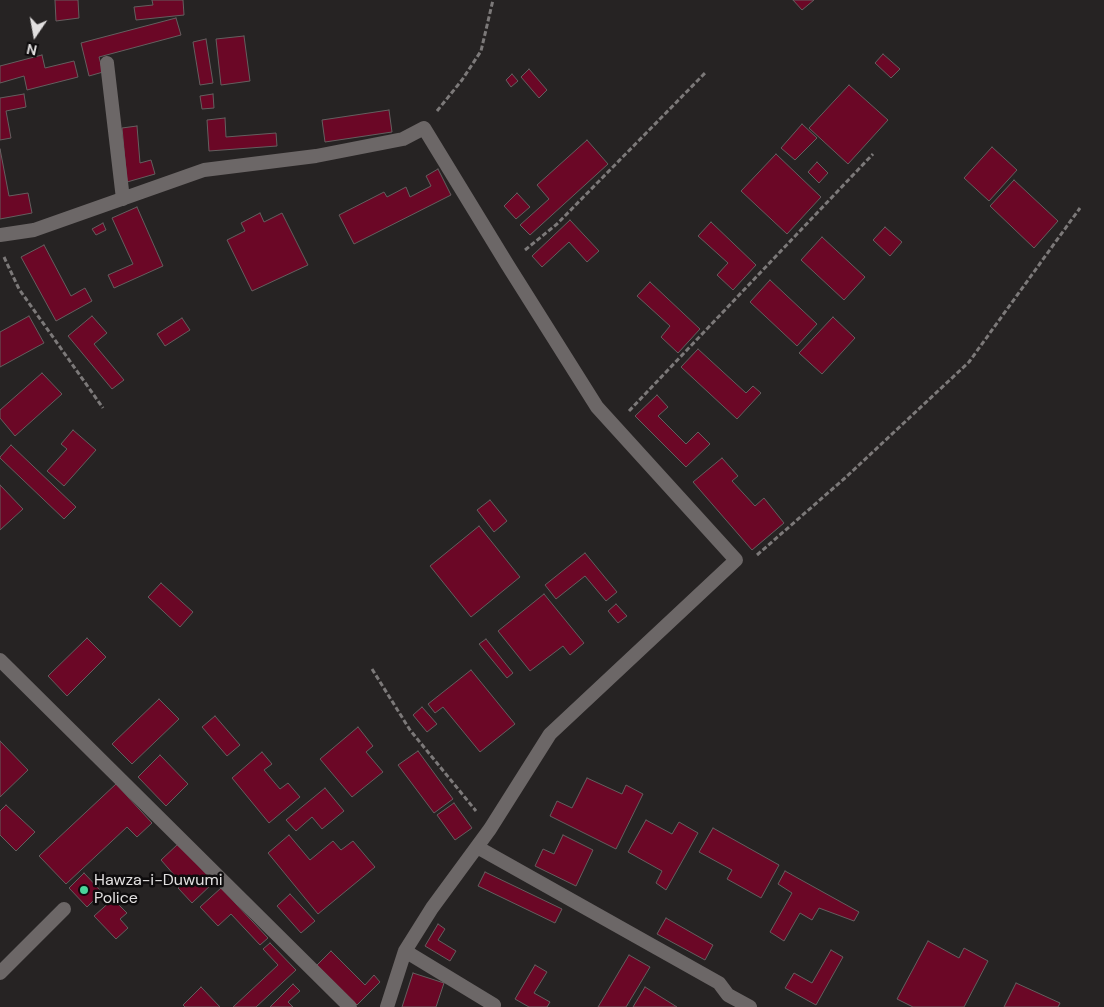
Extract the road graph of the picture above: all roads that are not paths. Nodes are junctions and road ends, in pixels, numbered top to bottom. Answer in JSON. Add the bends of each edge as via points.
{"nodes":[{"id":1,"x":107,"y":63,"type":"dead end"},
{"id":2,"x":123,"y":199,"type":"junction"},
{"id":3,"x":0,"y":235,"type":"edge"},
{"id":4,"x":0,"y":660,"type":"edge"},
{"id":5,"x":477,"y":847,"type":"junction"},
{"id":6,"x":64,"y":909,"type":"dead end"},
{"id":7,"x":405,"y":951,"type":"junction"},
{"id":8,"x":0,"y":973,"type":"edge"},
{"id":9,"x":350,"y":1007,"type":"edge"},
{"id":10,"x":387,"y":1007,"type":"edge"},
{"id":11,"x":493,"y":1007,"type":"edge"},
{"id":12,"x":750,"y":1007,"type":"edge"}],
"edges":[{"from":1,"to":2,"type":"lane"},
{"from":2,"to":3,"type":"lane","via":[[34,230]]},
{"from":2,"to":5,"type":"lane","via":[[204,170],[316,156],[403,139],[424,128],[597,407],[736,560],[550,734]]},
{"from":4,"to":9,"type":"lane"},
{"from":5,"to":7,"type":"lane"},
{"from":5,"to":12,"type":"lane","via":[[719,983],[728,995]]},
{"from":6,"to":8,"type":"lane"},
{"from":7,"to":10,"type":"lane"},
{"from":7,"to":11,"type":"lane"}]}
